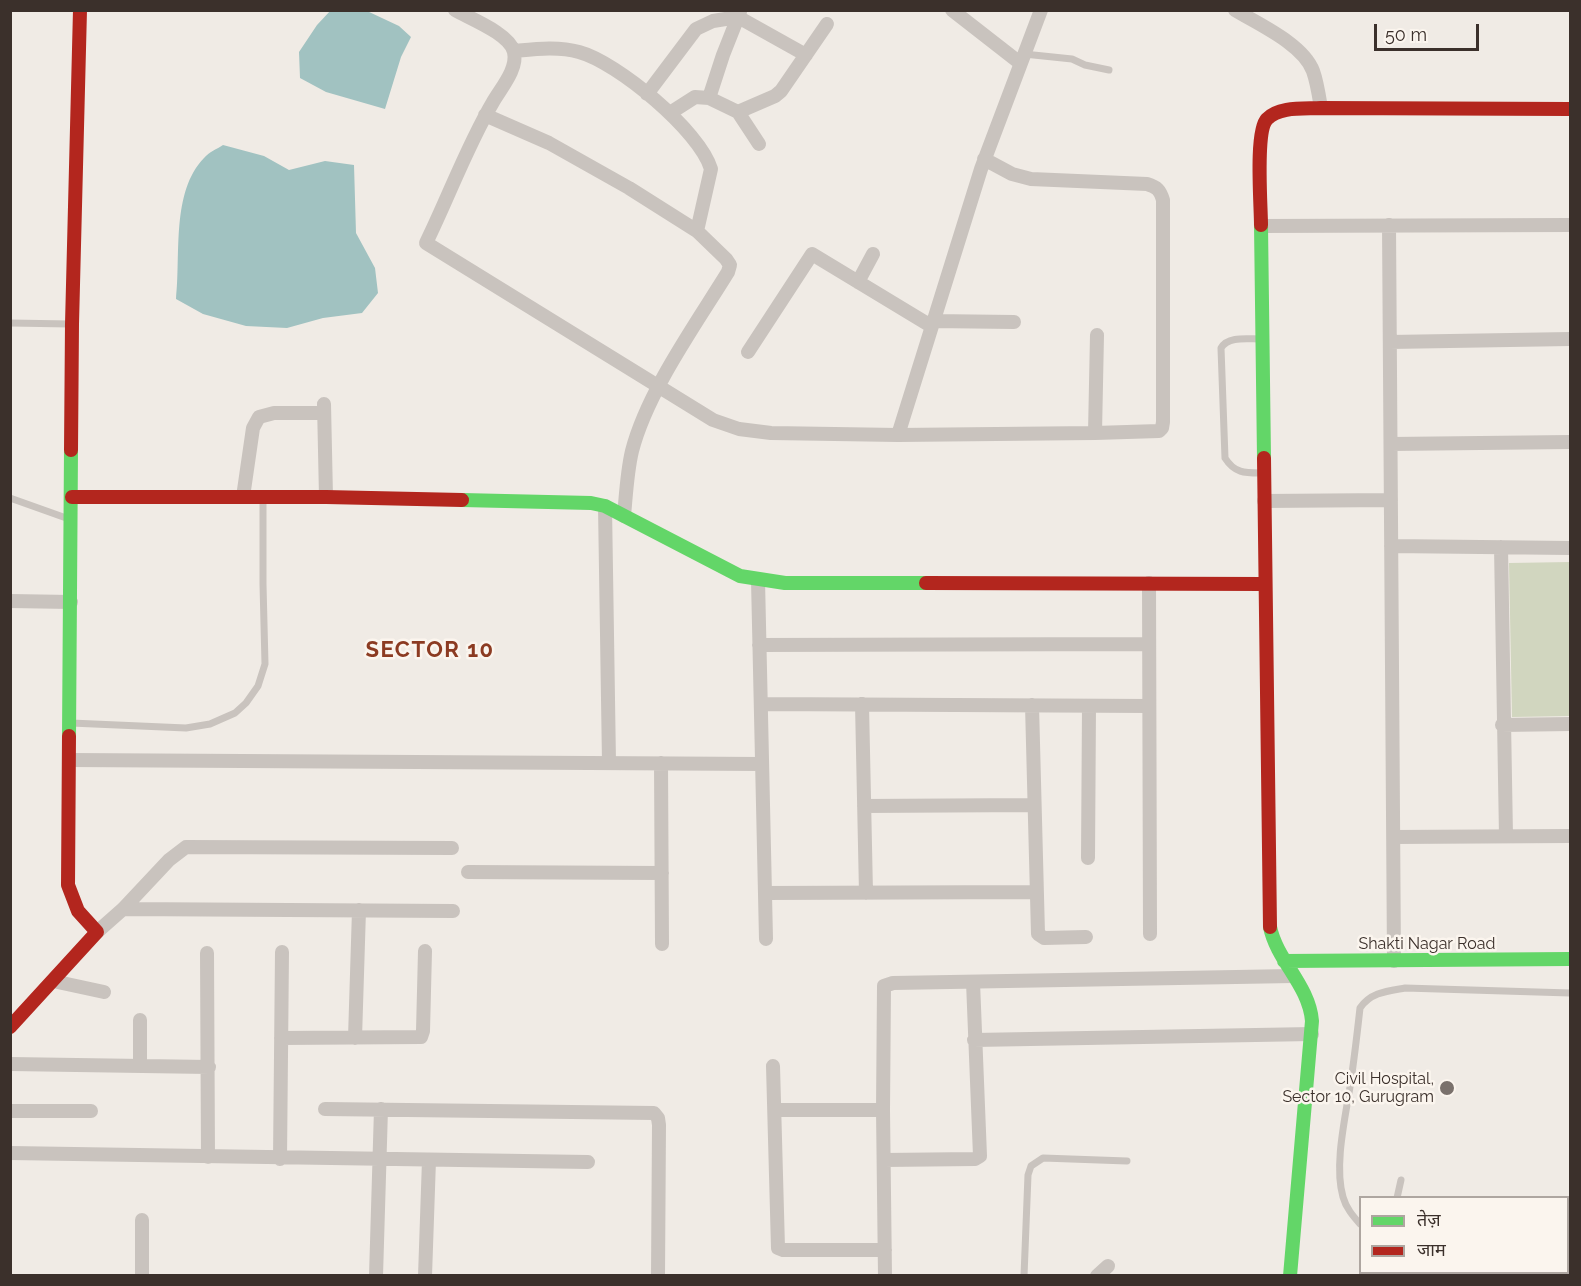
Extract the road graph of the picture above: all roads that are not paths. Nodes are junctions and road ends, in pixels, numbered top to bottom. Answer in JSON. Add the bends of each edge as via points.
{"nodes":[{"id":1,"x":80,"y":10,"type":"edge"},
{"id":2,"x":456,"y":10,"type":"edge"},
{"id":3,"x":952,"y":10,"type":"edge"},
{"id":4,"x":1041,"y":10,"type":"edge"},
{"id":5,"x":1235,"y":10,"type":"edge"},
{"id":6,"x":739,"y":14,"type":"edge"},
{"id":7,"x":827,"y":24,"type":"dead end"},
{"id":8,"x":514,"y":51,"type":"junction"},
{"id":9,"x":806,"y":55,"type":"junction"},
{"id":10,"x":1022,"y":59,"type":"junction"},
{"id":11,"x":1109,"y":70,"type":"dead end"},
{"id":12,"x":647,"y":94,"type":"junction"},
{"id":13,"x":709,"y":98,"type":"junction"},
{"id":14,"x":1321,"y":108,"type":"junction"},
{"id":15,"x":1570,"y":109,"type":"edge"},
{"id":16,"x":738,"y":112,"type":"junction"},
{"id":17,"x":670,"y":113,"type":"junction"},
{"id":18,"x":485,"y":115,"type":"junction"},
{"id":19,"x":759,"y":144,"type":"dead end"},
{"id":20,"x":984,"y":159,"type":"junction"},
{"id":21,"x":1389,"y":225,"type":"junction"},
{"id":22,"x":1570,"y":225,"type":"edge"},
{"id":23,"x":1261,"y":226,"type":"junction"},
{"id":24,"x":697,"y":231,"type":"junction"},
{"id":25,"x":873,"y":254,"type":"dead end"},
{"id":26,"x":858,"y":282,"type":"junction"},
{"id":27,"x":1014,"y":322,"type":"dead end"},
{"id":28,"x":10,"y":323,"type":"edge"},
{"id":29,"x":931,"y":323,"type":"junction"},
{"id":30,"x":72,"y":324,"type":"junction"},
{"id":31,"x":1097,"y":335,"type":"dead end"},
{"id":32,"x":1262,"y":338,"type":"junction"},
{"id":33,"x":1570,"y":339,"type":"edge"},
{"id":34,"x":1390,"y":342,"type":"junction"},
{"id":35,"x":748,"y":352,"type":"dead end"},
{"id":36,"x":659,"y":386,"type":"junction"},
{"id":37,"x":1095,"y":433,"type":"junction"},
{"id":38,"x":898,"y":435,"type":"junction"},
{"id":39,"x":1570,"y":442,"type":"edge"},
{"id":40,"x":1390,"y":444,"type":"junction"},
{"id":41,"x":1263,"y":473,"type":"junction"},
{"id":42,"x":72,"y":497,"type":"junction"},
{"id":43,"x":243,"y":497,"type":"junction"},
{"id":44,"x":326,"y":497,"type":"junction"},
{"id":45,"x":10,"y":498,"type":"edge"},
{"id":46,"x":263,"y":498,"type":"junction"},
{"id":47,"x":1391,"y":500,"type":"junction"},
{"id":48,"x":1264,"y":501,"type":"junction"},
{"id":49,"x":605,"y":506,"type":"junction"},
{"id":50,"x":624,"y":516,"type":"junction"},
{"id":51,"x":72,"y":520,"type":"junction"},
{"id":52,"x":1391,"y":546,"type":"junction"},
{"id":53,"x":1501,"y":547,"type":"junction"},
{"id":54,"x":1570,"y":548,"type":"edge"},
{"id":55,"x":758,"y":580,"type":"junction"},
{"id":56,"x":1149,"y":583,"type":"junction"},
{"id":57,"x":1264,"y":584,"type":"junction"},
{"id":58,"x":10,"y":601,"type":"edge"},
{"id":59,"x":71,"y":602,"type":"junction"},
{"id":60,"x":1149,"y":644,"type":"junction"},
{"id":61,"x":759,"y":645,"type":"junction"},
{"id":62,"x":761,"y":704,"type":"junction"},
{"id":63,"x":862,"y":704,"type":"junction"},
{"id":64,"x":1032,"y":705,"type":"junction"},
{"id":65,"x":1089,"y":706,"type":"junction"},
{"id":66,"x":1149,"y":706,"type":"junction"},
{"id":67,"x":71,"y":723,"type":"junction"},
{"id":68,"x":1570,"y":724,"type":"edge"},
{"id":69,"x":1502,"y":725,"type":"junction"},
{"id":70,"x":70,"y":760,"type":"junction"},
{"id":71,"x":609,"y":763,"type":"junction"},
{"id":72,"x":661,"y":763,"type":"junction"},
{"id":73,"x":762,"y":764,"type":"junction"},
{"id":74,"x":864,"y":806,"type":"junction"},
{"id":75,"x":1034,"y":806,"type":"junction"},
{"id":76,"x":1506,"y":836,"type":"junction"},
{"id":77,"x":1570,"y":836,"type":"edge"},
{"id":78,"x":1394,"y":837,"type":"junction"},
{"id":79,"x":452,"y":848,"type":"dead end"},
{"id":80,"x":1088,"y":858,"type":"dead end"},
{"id":81,"x":468,"y":872,"type":"dead end"},
{"id":82,"x":662,"y":873,"type":"junction"},
{"id":83,"x":1035,"y":892,"type":"junction"},
{"id":84,"x":765,"y":893,"type":"junction"},
{"id":85,"x":866,"y":893,"type":"junction"},
{"id":86,"x":123,"y":909,"type":"junction"},
{"id":87,"x":359,"y":910,"type":"junction"},
{"id":88,"x":453,"y":910,"type":"dead end"},
{"id":89,"x":97,"y":932,"type":"junction"},
{"id":90,"x":1150,"y":934,"type":"dead end"},
{"id":91,"x":1086,"y":937,"type":"dead end"},
{"id":92,"x":766,"y":939,"type":"dead end"},
{"id":93,"x":662,"y":944,"type":"dead end"},
{"id":94,"x":424,"y":951,"type":"dead end"},
{"id":95,"x":282,"y":952,"type":"dead end"},
{"id":96,"x":207,"y":953,"type":"dead end"},
{"id":97,"x":1570,"y":959,"type":"edge"},
{"id":98,"x":1284,"y":961,"type":"junction"},
{"id":99,"x":1394,"y":961,"type":"junction"},
{"id":100,"x":1293,"y":976,"type":"junction"},
{"id":101,"x":53,"y":981,"type":"junction"},
{"id":102,"x":973,"y":982,"type":"junction"},
{"id":103,"x":104,"y":992,"type":"dead end"},
{"id":104,"x":1570,"y":993,"type":"edge"},
{"id":105,"x":140,"y":1020,"type":"dead end"},
{"id":106,"x":10,"y":1027,"type":"edge"},
{"id":107,"x":1312,"y":1034,"type":"junction"},
{"id":108,"x":281,"y":1038,"type":"junction"},
{"id":109,"x":355,"y":1038,"type":"junction"},
{"id":110,"x":974,"y":1040,"type":"junction"},
{"id":111,"x":10,"y":1064,"type":"edge"},
{"id":112,"x":140,"y":1066,"type":"junction"},
{"id":113,"x":773,"y":1066,"type":"dead end"},
{"id":114,"x":209,"y":1067,"type":"junction"},
{"id":115,"x":325,"y":1109,"type":"dead end"},
{"id":116,"x":381,"y":1109,"type":"junction"},
{"id":117,"x":775,"y":1110,"type":"junction"},
{"id":118,"x":883,"y":1110,"type":"junction"},
{"id":119,"x":10,"y":1111,"type":"edge"},
{"id":120,"x":90,"y":1111,"type":"dead end"},
{"id":121,"x":10,"y":1153,"type":"edge"},
{"id":122,"x":208,"y":1157,"type":"junction"},
{"id":123,"x":280,"y":1159,"type":"junction"},
{"id":124,"x":380,"y":1160,"type":"junction"},
{"id":125,"x":429,"y":1160,"type":"junction"},
{"id":126,"x":884,"y":1160,"type":"junction"},
{"id":127,"x":1127,"y":1161,"type":"dead end"},
{"id":128,"x":588,"y":1162,"type":"dead end"},
{"id":129,"x":1401,"y":1180,"type":"dead end"},
{"id":130,"x":1397,"y":1196,"type":"edge"},
{"id":131,"x":142,"y":1220,"type":"dead end"},
{"id":132,"x":1359,"y":1223,"type":"edge"},
{"id":133,"x":885,"y":1250,"type":"junction"},
{"id":134,"x":1108,"y":1266,"type":"dead end"},
{"id":135,"x":142,"y":1275,"type":"edge"},
{"id":136,"x":376,"y":1275,"type":"edge"},
{"id":137,"x":425,"y":1275,"type":"edge"},
{"id":138,"x":658,"y":1275,"type":"edge"},
{"id":139,"x":885,"y":1275,"type":"edge"},
{"id":140,"x":1024,"y":1275,"type":"edge"},
{"id":141,"x":1097,"y":1275,"type":"edge"},
{"id":142,"x":1290,"y":1275,"type":"edge"}],
"edges":[{"from":1,"to":30,"type":"street"},
{"from":2,"to":8,"type":"street","via":[[500,34]]},
{"from":3,"to":10,"type":"street"},
{"from":4,"to":10,"type":"street"},
{"from":5,"to":14,"type":"street","via":[[1304,56],[1313,70]]},
{"from":6,"to":9,"type":"street"},
{"from":6,"to":12,"type":"street","via":[[696,29]]},
{"from":6,"to":13,"type":"street"},
{"from":7,"to":9,"type":"street"},
{"from":8,"to":12,"type":"street","via":[[578,51],[609,65]]},
{"from":8,"to":18,"type":"street","via":[[511,70]]},
{"from":9,"to":16,"type":"street","via":[[781,91]]},
{"from":10,"to":11,"type":"lane","via":[[1072,59]]},
{"from":10,"to":20,"type":"street"},
{"from":12,"to":17,"type":"street"},
{"from":13,"to":16,"type":"street"},
{"from":13,"to":17,"type":"street","via":[[695,97]]},
{"from":14,"to":15,"type":"street"},
{"from":14,"to":23,"type":"street","via":[[1285,110],[1271,115],[1264,123],[1260,139]]},
{"from":16,"to":19,"type":"street"},
{"from":17,"to":24,"type":"street","via":[[708,159],[711,169]]},
{"from":18,"to":24,"type":"street","via":[[549,143]]},
{"from":18,"to":36,"type":"street","via":[[426,243]]},
{"from":20,"to":29,"type":"street"},
{"from":20,"to":37,"type":"street","via":[[1012,174],[1032,179],[1147,184],[1161,192],[1162,428],[1154,432]]},
{"from":21,"to":22,"type":"street"},
{"from":21,"to":23,"type":"street"},
{"from":21,"to":34,"type":"street"},
{"from":23,"to":32,"type":"street"},
{"from":24,"to":36,"type":"street","via":[[730,265]]},
{"from":25,"to":26,"type":"street"},
{"from":26,"to":29,"type":"street"},
{"from":26,"to":35,"type":"street","via":[[812,254]]},
{"from":27,"to":29,"type":"street"},
{"from":28,"to":30,"type":"lane"},
{"from":29,"to":38,"type":"street"},
{"from":30,"to":42,"type":"street"},
{"from":31,"to":37,"type":"street"},
{"from":32,"to":41,"type":"street"},
{"from":32,"to":41,"type":"lane","via":[[1229,340],[1221,348],[1226,458],[1230,466],[1241,472]]},
{"from":33,"to":34,"type":"street"},
{"from":34,"to":40,"type":"street"},
{"from":36,"to":38,"type":"street","via":[[713,420],[739,429]]},
{"from":36,"to":50,"type":"street","via":[[632,452]]},
{"from":37,"to":38,"type":"street"},
{"from":39,"to":40,"type":"street"},
{"from":40,"to":47,"type":"street"},
{"from":41,"to":48,"type":"street"},
{"from":42,"to":43,"type":"street"},
{"from":42,"to":51,"type":"street"},
{"from":43,"to":44,"type":"street","via":[[253,428],[259,417],[323,408]]},
{"from":43,"to":46,"type":"street"},
{"from":44,"to":46,"type":"street"},
{"from":44,"to":49,"type":"street"},
{"from":45,"to":51,"type":"lane"},
{"from":46,"to":67,"type":"lane","via":[[265,664],[258,686],[246,703],[235,713],[210,724],[186,728]]},
{"from":47,"to":48,"type":"street"},
{"from":47,"to":52,"type":"street"},
{"from":48,"to":57,"type":"street"},
{"from":49,"to":50,"type":"street"},
{"from":49,"to":71,"type":"street"},
{"from":50,"to":55,"type":"street","via":[[741,576]]},
{"from":51,"to":59,"type":"street"},
{"from":52,"to":53,"type":"street"},
{"from":52,"to":78,"type":"street"},
{"from":53,"to":54,"type":"street"},
{"from":53,"to":69,"type":"street"},
{"from":55,"to":56,"type":"street"},
{"from":55,"to":61,"type":"street"},
{"from":56,"to":57,"type":"street"},
{"from":56,"to":60,"type":"street"},
{"from":57,"to":98,"type":"street","via":[[1270,929]]},
{"from":58,"to":59,"type":"street"},
{"from":59,"to":67,"type":"street"},
{"from":60,"to":61,"type":"street"},
{"from":60,"to":66,"type":"street"},
{"from":61,"to":62,"type":"street"},
{"from":62,"to":63,"type":"street"},
{"from":62,"to":73,"type":"street"},
{"from":63,"to":64,"type":"street"},
{"from":63,"to":74,"type":"street"},
{"from":64,"to":65,"type":"street"},
{"from":64,"to":75,"type":"street"},
{"from":65,"to":66,"type":"street"},
{"from":65,"to":80,"type":"street"},
{"from":66,"to":90,"type":"street"},
{"from":67,"to":70,"type":"street"},
{"from":68,"to":69,"type":"street"},
{"from":69,"to":76,"type":"street"},
{"from":70,"to":71,"type":"street"},
{"from":70,"to":89,"type":"street","via":[[68,885],[81,918]]},
{"from":71,"to":72,"type":"street"},
{"from":72,"to":73,"type":"street"},
{"from":72,"to":82,"type":"street"},
{"from":73,"to":84,"type":"street"},
{"from":74,"to":75,"type":"street"},
{"from":74,"to":85,"type":"street"},
{"from":75,"to":83,"type":"street"},
{"from":76,"to":77,"type":"street"},
{"from":76,"to":78,"type":"street"},
{"from":78,"to":99,"type":"street"},
{"from":79,"to":86,"type":"street","via":[[186,847]]},
{"from":81,"to":82,"type":"street"},
{"from":82,"to":93,"type":"street"},
{"from":83,"to":85,"type":"street"},
{"from":83,"to":91,"type":"street","via":[[1037,930],[1041,937]]},
{"from":84,"to":85,"type":"street"},
{"from":84,"to":92,"type":"street"},
{"from":86,"to":87,"type":"street"},
{"from":86,"to":89,"type":"street"},
{"from":87,"to":88,"type":"street"},
{"from":87,"to":109,"type":"street"},
{"from":89,"to":101,"type":"street"},
{"from":94,"to":109,"type":"street","via":[[420,1037]]},
{"from":95,"to":108,"type":"street"},
{"from":96,"to":114,"type":"street"},
{"from":97,"to":99,"type":"street","name":"Shakti Nagar Road"},
{"from":98,"to":99,"type":"street","name":"Shakti Nagar Road"},
{"from":98,"to":100,"type":"street"},
{"from":100,"to":102,"type":"street"},
{"from":100,"to":107,"type":"street","via":[[1311,1014]]},
{"from":101,"to":103,"type":"street"},
{"from":101,"to":106,"type":"street"},
{"from":102,"to":110,"type":"street"},
{"from":102,"to":118,"type":"street","via":[[893,982],[884,986]]},
{"from":104,"to":132,"type":"lane","via":[[1405,988],[1382,992],[1364,1003],[1360,1008],[1340,1163],[1343,1198]]},
{"from":105,"to":112,"type":"street"},
{"from":107,"to":110,"type":"street"},
{"from":107,"to":142,"type":"street"},
{"from":108,"to":109,"type":"street"},
{"from":108,"to":123,"type":"street"},
{"from":110,"to":126,"type":"street","via":[[979,1158]]},
{"from":111,"to":112,"type":"street"},
{"from":112,"to":114,"type":"street"},
{"from":113,"to":117,"type":"street"},
{"from":114,"to":122,"type":"street"},
{"from":115,"to":116,"type":"street"},
{"from":116,"to":124,"type":"street"},
{"from":116,"to":138,"type":"street","via":[[654,1113],[659,1125]]},
{"from":117,"to":118,"type":"street"},
{"from":117,"to":133,"type":"street","via":[[778,1248]]},
{"from":118,"to":126,"type":"street"},
{"from":119,"to":120,"type":"street"},
{"from":121,"to":122,"type":"street"},
{"from":122,"to":123,"type":"street"},
{"from":123,"to":124,"type":"street"},
{"from":124,"to":125,"type":"street"},
{"from":124,"to":136,"type":"street"},
{"from":125,"to":128,"type":"street"},
{"from":125,"to":137,"type":"street"},
{"from":126,"to":133,"type":"street"},
{"from":127,"to":140,"type":"lane","via":[[1043,1158],[1031,1166]]},
{"from":129,"to":130,"type":"lane"},
{"from":131,"to":135,"type":"street"},
{"from":133,"to":139,"type":"street"},
{"from":134,"to":141,"type":"street"}]}
